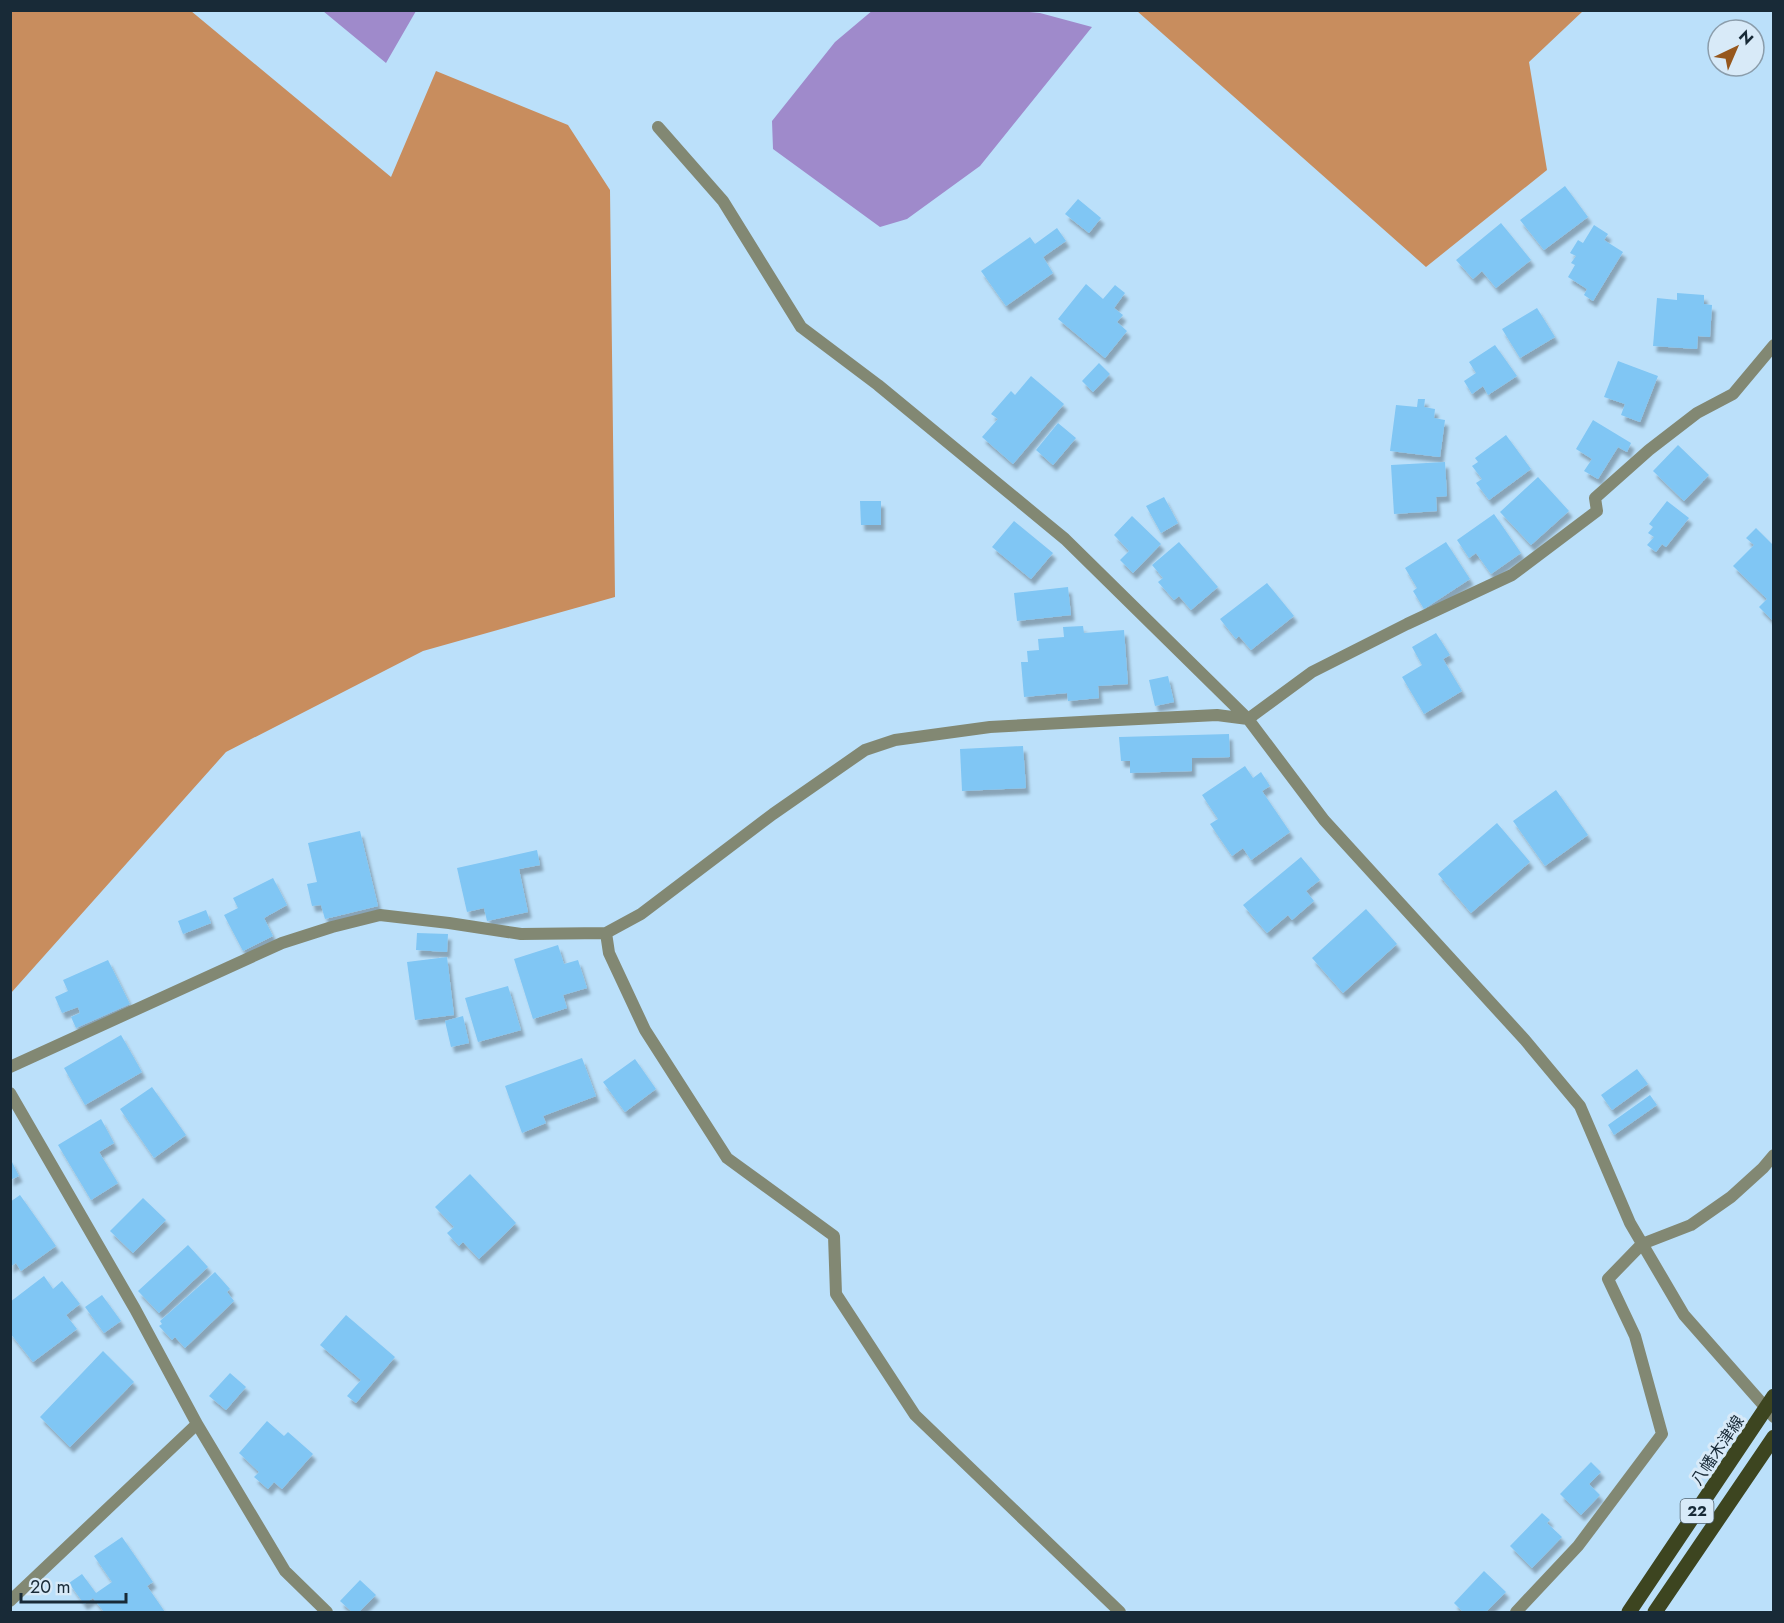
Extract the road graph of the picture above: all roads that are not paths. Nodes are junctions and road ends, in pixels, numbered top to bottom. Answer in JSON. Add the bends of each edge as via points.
{"nodes":[{"id":1,"x":658,"y":127,"type":"dead end"},
{"id":2,"x":1773,"y":345,"type":"edge"},
{"id":3,"x":1248,"y":719,"type":"junction"},
{"id":4,"x":606,"y":933,"type":"junction"},
{"id":5,"x":10,"y":1067,"type":"edge"},
{"id":6,"x":10,"y":1093,"type":"edge"},
{"id":7,"x":1773,"y":1155,"type":"edge"},
{"id":8,"x":1642,"y":1244,"type":"junction"},
{"id":9,"x":1771,"y":1407,"type":"edge"},
{"id":10,"x":197,"y":1424,"type":"junction"},
{"id":11,"x":1773,"y":1437,"type":"edge"},
{"id":12,"x":10,"y":1601,"type":"edge"},
{"id":13,"x":327,"y":1612,"type":"edge"},
{"id":14,"x":1120,"y":1612,"type":"edge"},
{"id":15,"x":1516,"y":1612,"type":"edge"},
{"id":16,"x":1629,"y":1612,"type":"edge"},
{"id":17,"x":1655,"y":1612,"type":"edge"}],
"edges":[{"from":1,"to":3,"type":"street","via":[[723,201],[801,327],[1065,539]]},
{"from":2,"to":3,"type":"street","via":[[1733,394],[1697,412],[1649,450],[1595,498],[1597,511],[1512,575],[1312,672]]},
{"from":3,"to":4,"type":"street","via":[[1217,715],[990,727],[885,743],[865,750],[641,914]]},
{"from":3,"to":8,"type":"street","via":[[1324,820],[1525,1040],[1580,1106]]},
{"from":4,"to":5,"type":"street","via":[[521,934],[380,915],[282,943]]},
{"from":4,"to":14,"type":"street","via":[[609,953],[645,1030],[727,1158],[834,1236],[836,1293],[915,1415]]},
{"from":6,"to":10,"type":"street"},
{"from":7,"to":8,"type":"street","via":[[1731,1197],[1691,1226]]},
{"from":8,"to":9,"type":"street","via":[[1684,1315]]},
{"from":8,"to":15,"type":"street","via":[[1608,1279],[1635,1336],[1662,1434],[1578,1546]]},
{"from":9,"to":16,"type":"main road","name":"八幡木津線","number":"22"},
{"from":10,"to":12,"type":"street"},
{"from":10,"to":13,"type":"street","via":[[285,1571]]},
{"from":11,"to":17,"type":"main road","number":"22"}]}
